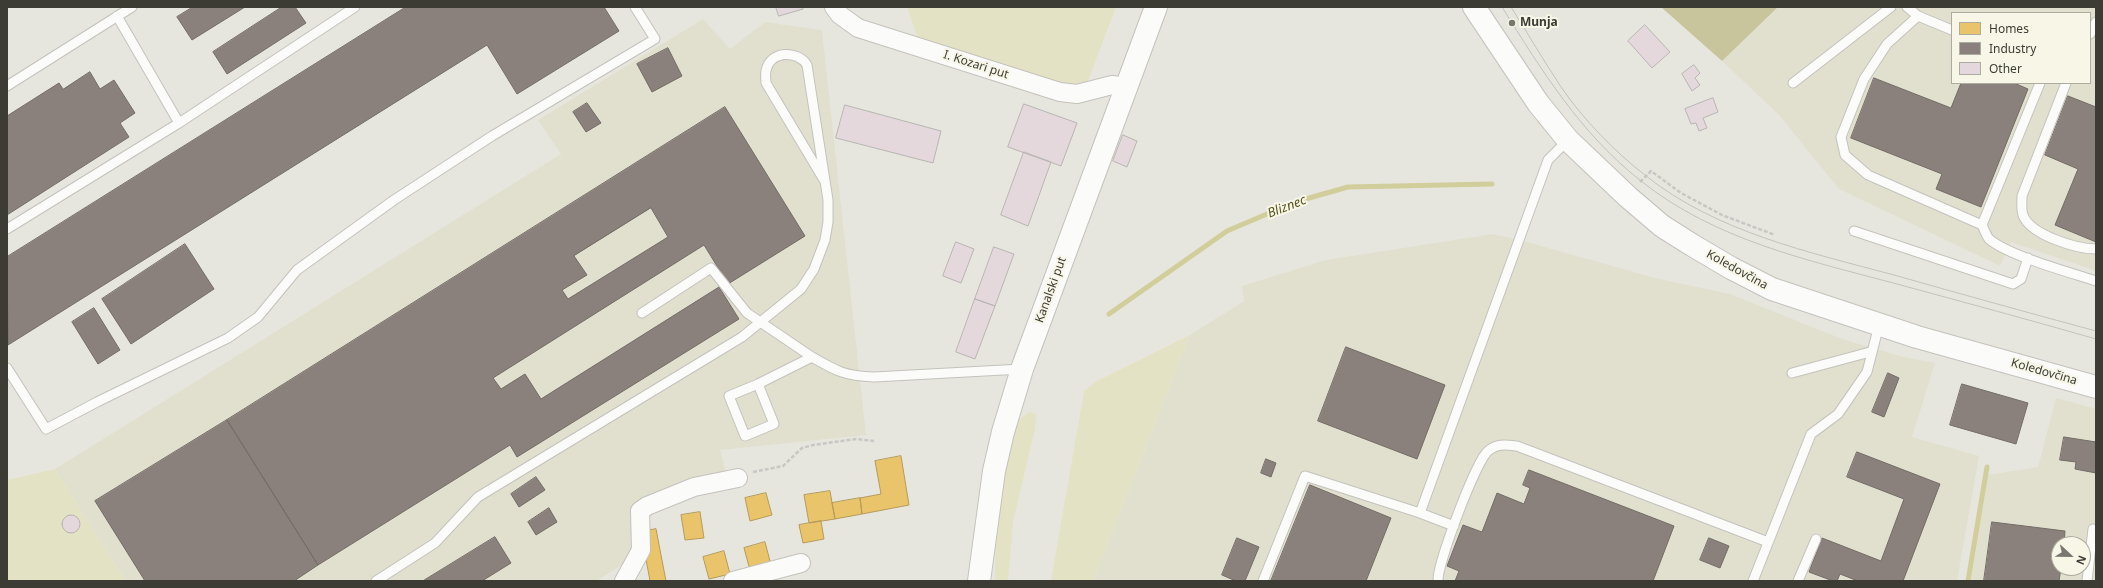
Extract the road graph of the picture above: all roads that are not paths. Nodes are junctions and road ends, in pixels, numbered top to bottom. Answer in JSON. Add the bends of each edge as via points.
{"nodes":[{"id":1,"x":132,"y":7,"type":"edge"},
{"id":2,"x":355,"y":7,"type":"edge"},
{"id":3,"x":635,"y":7,"type":"edge"},
{"id":4,"x":834,"y":7,"type":"edge"},
{"id":5,"x":1156,"y":7,"type":"edge"},
{"id":6,"x":1474,"y":7,"type":"edge"},
{"id":7,"x":1891,"y":7,"type":"edge"},
{"id":8,"x":1907,"y":7,"type":"edge"},
{"id":9,"x":117,"y":16,"type":"junction"},
{"id":10,"x":1918,"y":16,"type":"junction"},
{"id":11,"x":2096,"y":22,"type":"edge"},
{"id":12,"x":1951,"y":30,"type":"edge"},
{"id":13,"x":2091,"y":32,"type":"edge"},
{"id":14,"x":1793,"y":83,"type":"dead end"},
{"id":15,"x":2040,"y":84,"type":"edge"},
{"id":16,"x":2066,"y":84,"type":"edge"},
{"id":17,"x":7,"y":86,"type":"edge"},
{"id":18,"x":1126,"y":87,"type":"junction"},
{"id":19,"x":179,"y":123,"type":"junction"},
{"id":20,"x":1568,"y":140,"type":"junction"},
{"id":21,"x":824,"y":180,"type":"junction"},
{"id":22,"x":1982,"y":225,"type":"junction"},
{"id":23,"x":7,"y":228,"type":"edge"},
{"id":24,"x":1854,"y":232,"type":"dead end"},
{"id":25,"x":2096,"y":249,"type":"edge"},
{"id":26,"x":2028,"y":258,"type":"junction"},
{"id":27,"x":2096,"y":281,"type":"edge"},
{"id":28,"x":642,"y":313,"type":"dead end"},
{"id":29,"x":760,"y":322,"type":"junction"},
{"id":30,"x":1879,"y":325,"type":"junction"},
{"id":31,"x":1870,"y":352,"type":"junction"},
{"id":32,"x":812,"y":357,"type":"junction"},
{"id":33,"x":7,"y":368,"type":"edge"},
{"id":34,"x":1022,"y":369,"type":"junction"},
{"id":35,"x":1792,"y":373,"type":"dead end"},
{"id":36,"x":758,"y":384,"type":"junction"},
{"id":37,"x":2096,"y":387,"type":"edge"},
{"id":38,"x":738,"y":478,"type":"road end"},
{"id":39,"x":1420,"y":513,"type":"junction"},
{"id":40,"x":1454,"y":526,"type":"junction"},
{"id":41,"x":2096,"y":530,"type":"edge"},
{"id":42,"x":1816,"y":539,"type":"dead end"},
{"id":43,"x":1768,"y":542,"type":"junction"},
{"id":44,"x":801,"y":563,"type":"dead end"},
{"id":45,"x":376,"y":581,"type":"edge"},
{"id":46,"x":624,"y":581,"type":"edge"},
{"id":47,"x":733,"y":581,"type":"edge"},
{"id":48,"x":979,"y":581,"type":"edge"},
{"id":49,"x":1263,"y":581,"type":"edge"},
{"id":50,"x":1438,"y":581,"type":"edge"},
{"id":51,"x":1753,"y":581,"type":"edge"},
{"id":52,"x":1798,"y":581,"type":"edge"},
{"id":53,"x":2087,"y":581,"type":"edge"}],
"edges":[{"from":1,"to":9,"type":"lane"},
{"from":2,"to":19,"type":"lane"},
{"from":3,"to":33,"type":"lane","via":[[655,39],[492,136],[394,200],[297,270],[258,317],[228,338],[46,429]]},
{"from":4,"to":18,"type":"street","name":"I. Kozari put","via":[[840,15],[858,28],[1060,92],[1076,94],[1112,84]]},
{"from":5,"to":18,"type":"street","name":"Kanalski put"},
{"from":6,"to":20,"type":"street","name":"Koledovčina","via":[[1538,103]]},
{"from":7,"to":14,"type":"lane"},
{"from":8,"to":10,"type":"lane"},
{"from":9,"to":17,"type":"lane"},
{"from":9,"to":19,"type":"lane"},
{"from":10,"to":12,"type":"lane"},
{"from":10,"to":22,"type":"lane","via":[[1887,44],[1864,79],[1841,136],[1845,155],[1868,175]]},
{"from":11,"to":13,"type":"lane"},
{"from":15,"to":22,"type":"lane"},
{"from":16,"to":25,"type":"lane","via":[[2022,196],[2023,214],[2028,223],[2048,236],[2074,246]]},
{"from":18,"to":34,"type":"street","name":"Kanalski put"},
{"from":19,"to":23,"type":"lane"},
{"from":20,"to":30,"type":"street","name":"Koledovčina","via":[[1600,172],[1662,226],[1731,268],[1772,289]]},
{"from":20,"to":39,"type":"lane","via":[[1548,160]]},
{"from":21,"to":21,"type":"lane","via":[[766,83],[769,63],[777,56],[796,55],[807,65]]},
{"from":21,"to":29,"type":"lane","via":[[828,200],[828,222],[825,240],[814,269],[801,289]]},
{"from":22,"to":26,"type":"lane","via":[[1988,238]]},
{"from":24,"to":26,"type":"lane","via":[[2013,284],[2021,278]]},
{"from":26,"to":27,"type":"lane"},
{"from":28,"to":29,"type":"lane","via":[[711,268],[747,313]]},
{"from":29,"to":32,"type":"lane"},
{"from":29,"to":45,"type":"lane","via":[[742,337],[478,497],[435,543]]},
{"from":30,"to":31,"type":"lane"},
{"from":30,"to":37,"type":"street","name":"Koledovčina"},
{"from":31,"to":35,"type":"lane"},
{"from":31,"to":43,"type":"lane","via":[[1867,372],[1838,414],[1811,434]]},
{"from":32,"to":34,"type":"lane","via":[[834,370],[852,376]]},
{"from":32,"to":36,"type":"lane"},
{"from":34,"to":48,"type":"street","name":"Kanalski put","via":[[994,471]]},
{"from":36,"to":36,"type":"lane","via":[[729,396],[745,436],[774,424]]},
{"from":38,"to":46,"type":"street","via":[[694,487],[640,511],[641,550]]},
{"from":39,"to":40,"type":"lane"},
{"from":39,"to":49,"type":"lane","via":[[1305,476]]},
{"from":40,"to":43,"type":"lane","via":[[1480,462],[1488,451],[1502,444],[1517,446]]},
{"from":40,"to":50,"type":"lane"},
{"from":41,"to":53,"type":"lane","via":[[2093,529]]},
{"from":42,"to":52,"type":"lane"},
{"from":43,"to":51,"type":"lane"},
{"from":44,"to":47,"type":"street"}]}
